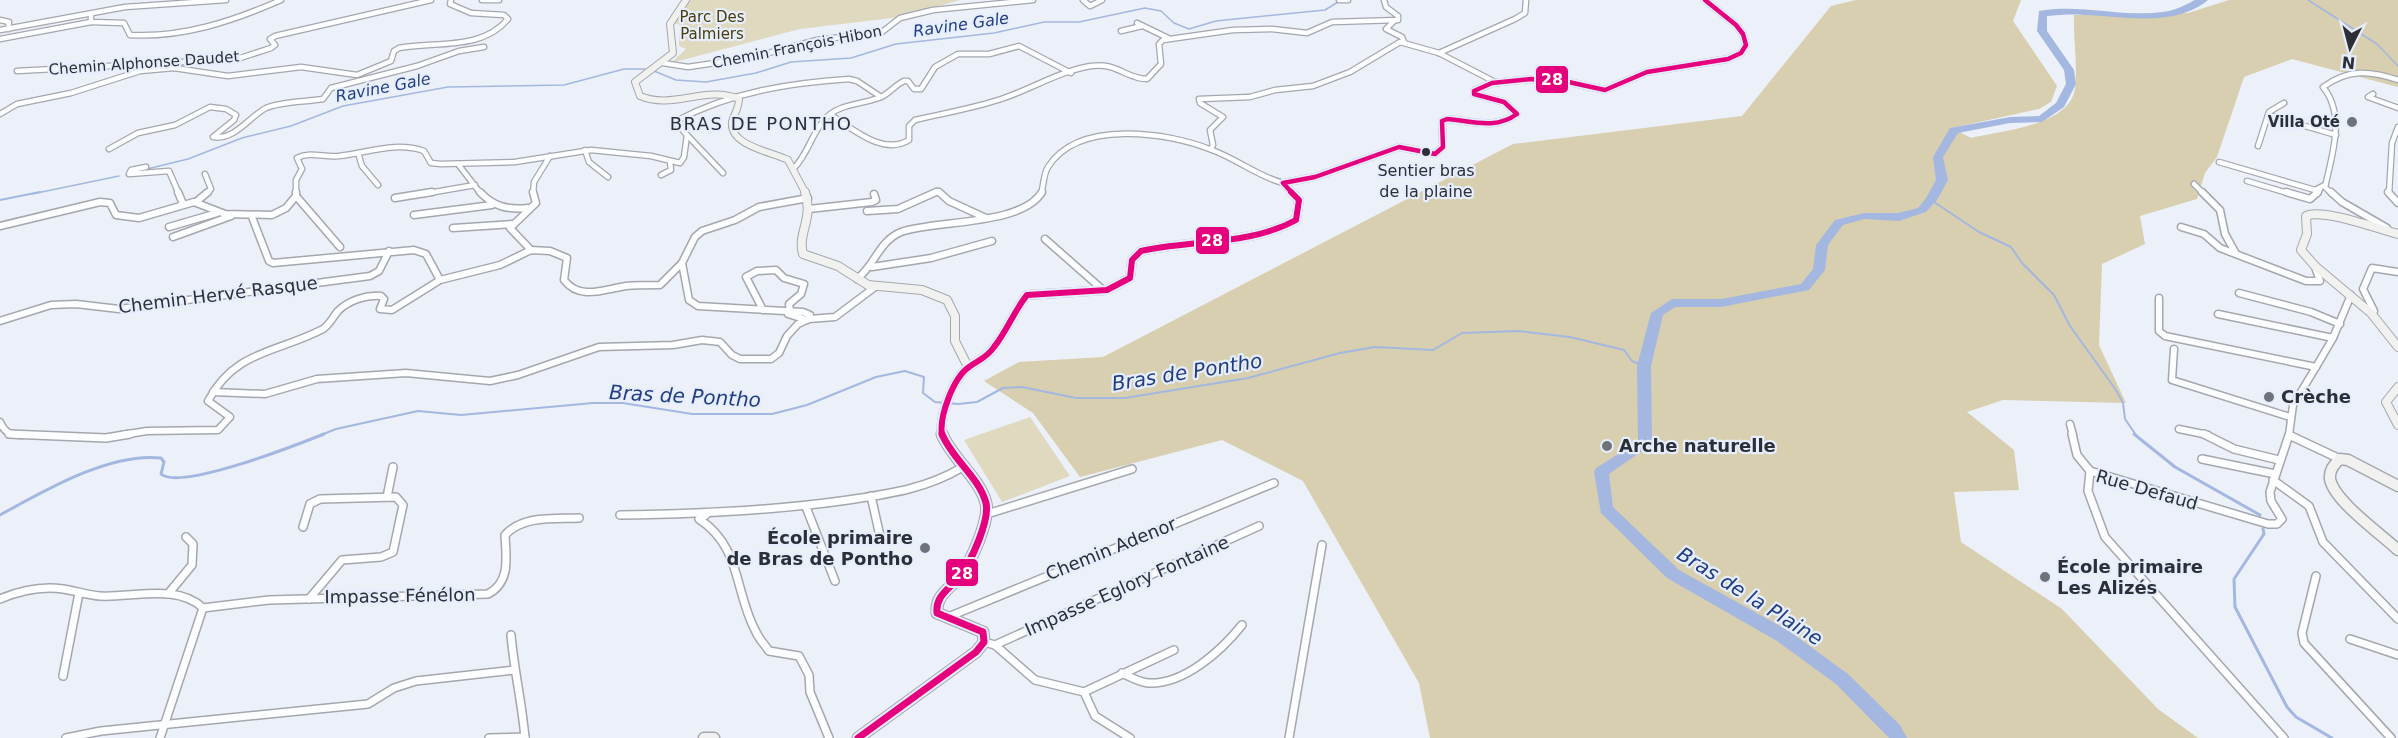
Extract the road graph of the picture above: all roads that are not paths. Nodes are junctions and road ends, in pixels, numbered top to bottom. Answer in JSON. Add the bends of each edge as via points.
{"nodes":[{"id":1,"x":226,"y":0,"type":"edge"},
{"id":2,"x":281,"y":0,"type":"edge"},
{"id":3,"x":431,"y":0,"type":"edge"},
{"id":4,"x":451,"y":0,"type":"edge"},
{"id":5,"x":482,"y":0,"type":"edge"},
{"id":6,"x":499,"y":0,"type":"edge"},
{"id":7,"x":686,"y":0,"type":"edge"},
{"id":8,"x":1033,"y":0,"type":"edge"},
{"id":9,"x":1083,"y":0,"type":"edge"},
{"id":10,"x":1102,"y":0,"type":"edge"},
{"id":11,"x":1339,"y":0,"type":"edge"},
{"id":12,"x":1348,"y":0,"type":"edge"},
{"id":13,"x":1384,"y":0,"type":"edge"},
{"id":14,"x":1526,"y":0,"type":"edge"},
{"id":15,"x":1705,"y":0,"type":"edge"},
{"id":16,"x":91,"y":14,"type":"junction"},
{"id":17,"x":0,"y":21,"type":"edge"},
{"id":18,"x":1395,"y":21,"type":"junction"},
{"id":19,"x":91,"y":22,"type":"junction"},
{"id":20,"x":1137,"y":23,"type":"dead end"},
{"id":21,"x":1143,"y":26,"type":"junction"},
{"id":22,"x":8,"y":28,"type":"junction"},
{"id":23,"x":0,"y":30,"type":"edge"},
{"id":24,"x":1121,"y":31,"type":"dead end"},
{"id":25,"x":1168,"y":38,"type":"junction"},
{"id":26,"x":0,"y":39,"type":"edge"},
{"id":27,"x":1404,"y":42,"type":"junction"},
{"id":28,"x":484,"y":47,"type":"dead end"},
{"id":29,"x":1439,"y":53,"type":"junction"},
{"id":30,"x":663,"y":63,"type":"junction"},
{"id":31,"x":18,"y":71,"type":"dead end"},
{"id":32,"x":1071,"y":73,"type":"junction"},
{"id":33,"x":357,"y":75,"type":"junction"},
{"id":34,"x":361,"y":80,"type":"junction"},
{"id":35,"x":2398,"y":80,"type":"edge"},
{"id":36,"x":1497,"y":83,"type":"junction"},
{"id":37,"x":2373,"y":94,"type":"dead end"},
{"id":38,"x":735,"y":96,"type":"junction"},
{"id":39,"x":881,"y":97,"type":"junction"},
{"id":40,"x":2284,"y":103,"type":"dead end"},
{"id":41,"x":2398,"y":108,"type":"edge"},
{"id":42,"x":0,"y":114,"type":"edge"},
{"id":43,"x":831,"y":115,"type":"junction"},
{"id":44,"x":2268,"y":115,"type":"junction"},
{"id":45,"x":2398,"y":127,"type":"edge"},
{"id":46,"x":687,"y":135,"type":"junction"},
{"id":47,"x":2336,"y":135,"type":"junction"},
{"id":48,"x":2258,"y":146,"type":"dead end"},
{"id":49,"x":109,"y":149,"type":"dead end"},
{"id":50,"x":1211,"y":149,"type":"junction"},
{"id":51,"x":585,"y":150,"type":"junction"},
{"id":52,"x":358,"y":153,"type":"junction"},
{"id":53,"x":550,"y":156,"type":"junction"},
{"id":54,"x":670,"y":162,"type":"junction"},
{"id":55,"x":2219,"y":162,"type":"dead end"},
{"id":56,"x":458,"y":164,"type":"junction"},
{"id":57,"x":146,"y":167,"type":"dead end"},
{"id":58,"x":794,"y":168,"type":"junction"},
{"id":59,"x":723,"y":173,"type":"dead end"},
{"id":60,"x":205,"y":174,"type":"dead end"},
{"id":61,"x":661,"y":175,"type":"dead end"},
{"id":62,"x":608,"y":177,"type":"dead end"},
{"id":63,"x":2247,"y":181,"type":"dead end"},
{"id":64,"x":1283,"y":183,"type":"junction"},
{"id":65,"x":2194,"y":184,"type":"dead end"},
{"id":66,"x":378,"y":185,"type":"dead end"},
{"id":67,"x":475,"y":185,"type":"junction"},
{"id":68,"x":2322,"y":187,"type":"junction"},
{"id":69,"x":874,"y":194,"type":"dead end"},
{"id":70,"x":296,"y":196,"type":"junction"},
{"id":71,"x":394,"y":198,"type":"dead end"},
{"id":72,"x":808,"y":198,"type":"junction"},
{"id":73,"x":196,"y":202,"type":"junction"},
{"id":74,"x":2398,"y":203,"type":"edge"},
{"id":75,"x":183,"y":204,"type":"junction"},
{"id":76,"x":492,"y":205,"type":"junction"},
{"id":77,"x":529,"y":208,"type":"junction"},
{"id":78,"x":809,"y":208,"type":"junction"},
{"id":79,"x":867,"y":211,"type":"dead end"},
{"id":80,"x":218,"y":212,"type":"junction"},
{"id":81,"x":235,"y":215,"type":"junction"},
{"id":82,"x":414,"y":215,"type":"dead end"},
{"id":83,"x":252,"y":217,"type":"junction"},
{"id":84,"x":986,"y":218,"type":"junction"},
{"id":85,"x":512,"y":224,"type":"junction"},
{"id":86,"x":0,"y":226,"type":"edge"},
{"id":87,"x":169,"y":227,"type":"dead end"},
{"id":88,"x":2181,"y":227,"type":"dead end"},
{"id":89,"x":453,"y":228,"type":"dead end"},
{"id":90,"x":2397,"y":234,"type":"edge"},
{"id":91,"x":173,"y":237,"type":"dead end"},
{"id":92,"x":1045,"y":239,"type":"dead end"},
{"id":93,"x":992,"y":241,"type":"dead end"},
{"id":94,"x":340,"y":247,"type":"dead end"},
{"id":95,"x":531,"y":250,"type":"junction"},
{"id":96,"x":389,"y":251,"type":"junction"},
{"id":97,"x":2235,"y":253,"type":"junction"},
{"id":98,"x":682,"y":263,"type":"junction"},
{"id":99,"x":2315,"y":266,"type":"junction"},
{"id":100,"x":872,"y":267,"type":"junction"},
{"id":101,"x":2398,"y":272,"type":"edge"},
{"id":102,"x":857,"y":279,"type":"junction"},
{"id":103,"x":440,"y":280,"type":"junction"},
{"id":104,"x":875,"y":287,"type":"junction"},
{"id":105,"x":1103,"y":290,"type":"junction"},
{"id":106,"x":2238,"y":293,"type":"dead end"},
{"id":107,"x":2351,"y":295,"type":"junction"},
{"id":108,"x":2160,"y":298,"type":"dead end"},
{"id":109,"x":763,"y":310,"type":"junction"},
{"id":110,"x":778,"y":311,"type":"junction"},
{"id":111,"x":790,"y":311,"type":"junction"},
{"id":112,"x":2371,"y":313,"type":"junction"},
{"id":113,"x":2218,"y":314,"type":"dead end"},
{"id":114,"x":808,"y":320,"type":"junction"},
{"id":115,"x":0,"y":321,"type":"edge"},
{"id":116,"x":2340,"y":324,"type":"junction"},
{"id":117,"x":2333,"y":338,"type":"junction"},
{"id":118,"x":2398,"y":347,"type":"edge"},
{"id":119,"x":2174,"y":349,"type":"dead end"},
{"id":120,"x":968,"y":367,"type":"junction"},
{"id":121,"x":2316,"y":367,"type":"junction"},
{"id":122,"x":2398,"y":387,"type":"edge"},
{"id":123,"x":213,"y":392,"type":"junction"},
{"id":124,"x":2290,"y":417,"type":"junction"},
{"id":125,"x":0,"y":422,"type":"edge"},
{"id":126,"x":2070,"y":424,"type":"dead end"},
{"id":127,"x":2398,"y":425,"type":"edge"},
{"id":128,"x":2179,"y":429,"type":"dead end"},
{"id":129,"x":2289,"y":435,"type":"junction"},
{"id":130,"x":2202,"y":459,"type":"dead end"},
{"id":131,"x":2340,"y":459,"type":"junction"},
{"id":132,"x":2279,"y":460,"type":"junction"},
{"id":133,"x":393,"y":467,"type":"dead end"},
{"id":134,"x":961,"y":468,"type":"junction"},
{"id":135,"x":1132,"y":469,"type":"dead end"},
{"id":136,"x":2090,"y":471,"type":"junction"},
{"id":137,"x":2274,"y":477,"type":"junction"},
{"id":138,"x":1274,"y":483,"type":"dead end"},
{"id":139,"x":2398,"y":486,"type":"edge"},
{"id":140,"x":871,"y":496,"type":"junction"},
{"id":141,"x":387,"y":497,"type":"junction"},
{"id":142,"x":806,"y":507,"type":"junction"},
{"id":143,"x":709,"y":514,"type":"junction"},
{"id":144,"x":987,"y":514,"type":"junction"},
{"id":145,"x":620,"y":515,"type":"dead end"},
{"id":146,"x":579,"y":518,"type":"dead end"},
{"id":147,"x":1259,"y":526,"type":"dead end"},
{"id":148,"x":303,"y":527,"type":"dead end"},
{"id":149,"x":880,"y":536,"type":"dead end"},
{"id":150,"x":186,"y":537,"type":"dead end"},
{"id":151,"x":1322,"y":545,"type":"dead end"},
{"id":152,"x":2398,"y":550,"type":"edge"},
{"id":153,"x":2316,"y":576,"type":"dead end"},
{"id":154,"x":835,"y":581,"type":"dead end"},
{"id":155,"x":79,"y":593,"type":"junction"},
{"id":156,"x":168,"y":594,"type":"junction"},
{"id":157,"x":0,"y":599,"type":"edge"},
{"id":158,"x":309,"y":599,"type":"junction"},
{"id":159,"x":203,"y":608,"type":"junction"},
{"id":160,"x":948,"y":617,"type":"junction"},
{"id":161,"x":2398,"y":619,"type":"edge"},
{"id":162,"x":1242,"y":625,"type":"dead end"},
{"id":163,"x":511,"y":635,"type":"dead end"},
{"id":164,"x":2350,"y":639,"type":"dead end"},
{"id":165,"x":984,"y":642,"type":"junction"},
{"id":166,"x":995,"y":645,"type":"junction"},
{"id":167,"x":1174,"y":650,"type":"dead end"},
{"id":168,"x":2398,"y":655,"type":"edge"},
{"id":169,"x":514,"y":670,"type":"junction"},
{"id":170,"x":1122,"y":673,"type":"junction"},
{"id":171,"x":63,"y":676,"type":"dead end"},
{"id":172,"x":1084,"y":692,"type":"junction"},
{"id":173,"x":165,"y":725,"type":"junction"},
{"id":174,"x":525,"y":737,"type":"edge"},
{"id":175,"x":66,"y":738,"type":"edge"},
{"id":176,"x":160,"y":738,"type":"edge"},
{"id":177,"x":489,"y":738,"type":"edge"},
{"id":178,"x":704,"y":738,"type":"edge"},
{"id":179,"x":714,"y":738,"type":"edge"},
{"id":180,"x":829,"y":738,"type":"edge"},
{"id":181,"x":858,"y":738,"type":"edge"},
{"id":182,"x":1130,"y":738,"type":"edge"},
{"id":183,"x":1289,"y":738,"type":"edge"},
{"id":184,"x":2284,"y":738,"type":"edge"},
{"id":185,"x":2391,"y":738,"type":"edge"}],
"edges":[{"from":1,"to":16,"type":"street","via":[[125,7]]},
{"from":2,"to":19,"type":"street","via":[[167,36],[130,35],[124,23]]},
{"from":3,"to":31,"type":"street","name":"Chemin Alphonse Daudet","via":[[312,24],[275,36],[270,39],[275,45],[271,48],[237,59]]},
{"from":4,"to":33,"type":"street","via":[[450,4],[471,13],[504,15],[508,19],[494,30],[452,44],[399,48],[391,61]]},
{"from":5,"to":6,"type":"street"},
{"from":7,"to":30,"type":"main road","via":[[670,24],[675,50]]},
{"from":8,"to":30,"type":"street","name":"Chemin François Hibon","via":[[933,10],[900,18],[882,32],[817,40],[749,58],[697,66]]},
{"from":9,"to":10,"type":"street","via":[[1090,6]]},
{"from":11,"to":12,"type":"street"},
{"from":13,"to":18,"type":"street","via":[[1386,7],[1398,16]]},
{"from":14,"to":29,"type":"street","via":[[1525,13],[1514,21]]},
{"from":15,"to":36,"type":"main road","via":[[1743,34],[1746,45],[1741,53],[1695,67],[1652,71],[1609,89],[1589,89],[1554,80]]},
{"from":16,"to":19,"type":"street"},
{"from":16,"to":22,"type":"street"},
{"from":17,"to":22,"type":"street","via":[[9,22]]},
{"from":18,"to":25,"type":"street","via":[[1332,22],[1307,33],[1264,29]]},
{"from":18,"to":27,"type":"street","via":[[1386,28]]},
{"from":19,"to":26,"type":"street"},
{"from":20,"to":21,"type":"street"},
{"from":21,"to":24,"type":"street"},
{"from":21,"to":25,"type":"street"},
{"from":22,"to":23,"type":"street"},
{"from":25,"to":32,"type":"street","via":[[1160,42],[1161,64],[1147,80],[1107,65]]},
{"from":27,"to":29,"type":"street"},
{"from":27,"to":50,"type":"street","via":[[1350,72],[1313,86],[1250,97],[1199,99],[1223,117],[1210,130]]},
{"from":28,"to":34,"type":"street"},
{"from":29,"to":36,"type":"street"},
{"from":30,"to":38,"type":"main road","via":[[635,82],[643,99],[665,101],[717,93]]},
{"from":32,"to":39,"type":"street","via":[[1013,46],[990,54],[958,54],[935,67],[921,89],[914,89],[904,80]]},
{"from":32,"to":43,"type":"street","via":[[1005,98],[915,120],[909,126],[909,140],[900,146],[884,146]]},
{"from":33,"to":34,"type":"street"},
{"from":33,"to":42,"type":"street","via":[[301,67],[228,76],[152,69],[124,74],[60,96],[17,104]]},
{"from":34,"to":49,"type":"street","via":[[329,89],[323,99],[267,108],[244,126],[219,138],[213,137],[236,116],[204,108],[177,124],[138,133]]},
{"from":35,"to":47,"type":"street","via":[[2360,70],[2325,85],[2334,104]]},
{"from":36,"to":64,"type":"main road","via":[[1486,84],[1473,93],[1505,102],[1517,114],[1503,122],[1484,124],[1442,121],[1443,147],[1436,154],[1399,147],[1315,177]]},
{"from":37,"to":41,"type":"street","via":[[2368,97]]},
{"from":38,"to":39,"type":"street","via":[[780,84],[849,79]]},
{"from":38,"to":46,"type":"street","via":[[678,120]]},
{"from":38,"to":58,"type":"main road","via":[[740,102],[732,123],[737,136],[753,147],[783,156]]},
{"from":39,"to":43,"type":"street"},
{"from":40,"to":44,"type":"street"},
{"from":43,"to":58,"type":"street"},
{"from":44,"to":47,"type":"street"},
{"from":44,"to":48,"type":"street"},
{"from":45,"to":74,"type":"street","via":[[2392,144],[2388,192]]},
{"from":46,"to":54,"type":"street","via":[[683,159],[680,163]]},
{"from":46,"to":59,"type":"street"},
{"from":47,"to":68,"type":"street"},
{"from":50,"to":64,"type":"street","via":[[1268,180]]},
{"from":50,"to":84,"type":"street","via":[[1168,139],[1116,133],[1094,135],[1050,163],[1044,189],[1035,201]]},
{"from":51,"to":53,"type":"street"},
{"from":51,"to":54,"type":"street","via":[[651,156]]},
{"from":51,"to":62,"type":"street","via":[[589,162]]},
{"from":52,"to":56,"type":"street","via":[[416,148],[427,153],[431,163]]},
{"from":52,"to":66,"type":"street","via":[[362,166]]},
{"from":52,"to":70,"type":"street","via":[[299,156],[302,169],[296,180]]},
{"from":53,"to":56,"type":"street"},
{"from":53,"to":77,"type":"street","via":[[534,182],[537,201]]},
{"from":54,"to":61,"type":"street","via":[[671,170]]},
{"from":55,"to":68,"type":"street","via":[[2310,189]]},
{"from":56,"to":67,"type":"street"},
{"from":57,"to":75,"type":"street","via":[[129,174],[169,171]]},
{"from":58,"to":72,"type":"main road"},
{"from":60,"to":73,"type":"street","via":[[211,189]]},
{"from":63,"to":68,"type":"street","via":[[2310,199]]},
{"from":64,"to":105,"type":"main road","via":[[1299,200],[1292,223],[1266,231],[1141,251],[1132,260],[1130,278]]},
{"from":65,"to":97,"type":"street","via":[[2220,210],[2225,234]]},
{"from":67,"to":71,"type":"street"},
{"from":67,"to":76,"type":"street"},
{"from":68,"to":90,"type":"street"},
{"from":69,"to":78,"type":"street","via":[[876,200],[872,202]]},
{"from":70,"to":83,"type":"street","via":[[277,213]]},
{"from":70,"to":94,"type":"street"},
{"from":72,"to":78,"type":"main road"},
{"from":72,"to":98,"type":"street","via":[[759,207],[735,220],[707,228],[695,237]]},
{"from":73,"to":75,"type":"street"},
{"from":73,"to":80,"type":"street"},
{"from":75,"to":86,"type":"street","via":[[131,218],[116,214],[110,203],[90,203]]},
{"from":76,"to":77,"type":"street","via":[[507,211]]},
{"from":76,"to":82,"type":"street"},
{"from":77,"to":85,"type":"street"},
{"from":78,"to":102,"type":"main road","via":[[801,245],[803,254],[838,266]]},
{"from":79,"to":84,"type":"street","via":[[898,209],[938,190],[949,201]]},
{"from":80,"to":81,"type":"street"},
{"from":80,"to":87,"type":"street"},
{"from":81,"to":83,"type":"street"},
{"from":81,"to":91,"type":"street"},
{"from":83,"to":96,"type":"street","via":[[273,263]]},
{"from":84,"to":100,"type":"street","via":[[922,227],[896,235],[884,245]]},
{"from":85,"to":89,"type":"street"},
{"from":85,"to":95,"type":"street","via":[[511,232]]},
{"from":88,"to":97,"type":"street","via":[[2204,234],[2220,248]]},
{"from":90,"to":99,"type":"main road","via":[[2325,214],[2309,214],[2301,250]]},
{"from":92,"to":105,"type":"street"},
{"from":93,"to":100,"type":"street","via":[[931,258]]},
{"from":95,"to":98,"type":"street","via":[[550,251],[567,258],[563,275],[566,284],[589,293],[660,285]]},
{"from":95,"to":103,"type":"street","via":[[500,265]]},
{"from":96,"to":103,"type":"street","via":[[423,252]]},
{"from":96,"to":115,"type":"street","name":"Chemin Hervé Rasque","via":[[379,272],[370,276],[118,309],[51,305]]},
{"from":97,"to":99,"type":"street","via":[[2311,282],[2320,281]]},
{"from":98,"to":109,"type":"street","via":[[693,304]]},
{"from":99,"to":107,"type":"main road"},
{"from":100,"to":102,"type":"street"},
{"from":101,"to":112,"type":"street","via":[[2378,268],[2369,271],[2363,289],[2374,311]]},
{"from":102,"to":104,"type":"main road"},
{"from":103,"to":123,"type":"street","via":[[388,311],[380,309],[384,299],[381,296],[353,302],[323,329],[240,362],[219,379]]},
{"from":104,"to":114,"type":"street","via":[[835,317]]},
{"from":104,"to":120,"type":"main road","via":[[922,291],[947,300],[955,316],[955,341]]},
{"from":105,"to":120,"type":"main road","via":[[1027,295],[987,358]]},
{"from":106,"to":116,"type":"street","via":[[2311,312]]},
{"from":107,"to":112,"type":"main road"},
{"from":107,"to":116,"type":"street"},
{"from":108,"to":121,"type":"street","via":[[2159,331],[2165,336]]},
{"from":109,"to":110,"type":"street"},
{"from":109,"to":111,"type":"street","via":[[746,277],[757,271],[776,270],[784,278],[803,282],[803,291],[789,304]]},
{"from":110,"to":111,"type":"street"},
{"from":110,"to":114,"type":"street"},
{"from":111,"to":114,"type":"street","via":[[808,313]]},
{"from":112,"to":118,"type":"main road"},
{"from":113,"to":117,"type":"street"},
{"from":114,"to":123,"type":"street","via":[[792,330],[776,356],[765,360],[740,359],[720,342],[702,340],[586,350],[490,381],[406,373],[317,379],[265,394]]},
{"from":116,"to":117,"type":"street"},
{"from":117,"to":121,"type":"street"},
{"from":119,"to":124,"type":"street","via":[[2172,380]]},
{"from":120,"to":134,"type":"main road","via":[[944,411],[942,436]]},
{"from":121,"to":124,"type":"street"},
{"from":122,"to":127,"type":"main road","via":[[2386,402]]},
{"from":123,"to":125,"type":"street","via":[[208,399],[210,404],[230,417],[222,428],[213,431],[147,431],[106,438],[16,435],[6,433]]},
{"from":124,"to":129,"type":"street","name":"Rue Defaud"},
{"from":126,"to":136,"type":"street","via":[[2077,455]]},
{"from":128,"to":132,"type":"street"},
{"from":129,"to":131,"type":"street"},
{"from":129,"to":132,"type":"street","name":"Rue Defaud"},
{"from":130,"to":137,"type":"street"},
{"from":131,"to":139,"type":"main road","via":[[2358,464]]},
{"from":131,"to":152,"type":"main road","via":[[2332,466],[2332,488]]},
{"from":132,"to":137,"type":"street","name":"Rue Defaud"},
{"from":133,"to":141,"type":"street"},
{"from":134,"to":140,"type":"street","via":[[930,485]]},
{"from":134,"to":144,"type":"main road","via":[[983,495]]},
{"from":135,"to":144,"type":"street"},
{"from":136,"to":137,"type":"street","name":"Rue Defaud","via":[[2257,522],[2277,524],[2282,519],[2270,496]]},
{"from":136,"to":184,"type":"street","name":"Rue Defaud","via":[[2088,491],[2104,537]]},
{"from":137,"to":161,"type":"street","via":[[2309,506],[2323,542]]},
{"from":138,"to":160,"type":"street","name":"Chemin Adenor"},
{"from":140,"to":142,"type":"street"},
{"from":140,"to":149,"type":"street"},
{"from":141,"to":148,"type":"street","via":[[314,501]]},
{"from":141,"to":158,"type":"street","name":"Impasse Fénélon","via":[[396,497],[403,505],[393,552],[381,557],[342,560]]},
{"from":142,"to":143,"type":"street"},
{"from":142,"to":154,"type":"street"},
{"from":143,"to":145,"type":"street"},
{"from":143,"to":180,"type":"street","via":[[699,519],[717,532],[732,556],[755,631],[770,651],[799,656]]},
{"from":144,"to":160,"type":"main road","via":[[961,574],[936,604],[937,613]]},
{"from":146,"to":158,"type":"street","name":"Impasse Fénélon","via":[[522,523],[508,529],[504,535],[505,579],[498,590],[488,594]]},
{"from":147,"to":166,"type":"street","name":"Impasse Eglory Fontaine"},
{"from":150,"to":156,"type":"street","via":[[194,544],[193,561]]},
{"from":151,"to":183,"type":"street"},
{"from":153,"to":185,"type":"street","via":[[2302,633],[2304,643]]},
{"from":155,"to":156,"type":"street"},
{"from":155,"to":157,"type":"street","via":[[53,588]]},
{"from":155,"to":171,"type":"street"},
{"from":156,"to":159,"type":"street","via":[[194,600]]},
{"from":158,"to":159,"type":"street","name":"Impasse Fénélon","via":[[237,602]]},
{"from":159,"to":173,"type":"street"},
{"from":160,"to":165,"type":"main road","via":[[983,632]]},
{"from":162,"to":170,"type":"street","via":[[1217,651],[1167,681],[1147,683]]},
{"from":163,"to":169,"type":"street"},
{"from":164,"to":168,"type":"street"},
{"from":165,"to":166,"type":"street"},
{"from":165,"to":181,"type":"main road","via":[[976,652]]},
{"from":166,"to":172,"type":"street","via":[[1035,680]]},
{"from":167,"to":170,"type":"street"},
{"from":169,"to":173,"type":"street","via":[[416,681],[394,688],[368,704]]},
{"from":169,"to":174,"type":"street","via":[[522,697]]},
{"from":170,"to":172,"type":"street"},
{"from":172,"to":182,"type":"street","via":[[1096,720]]},
{"from":173,"to":175,"type":"street"},
{"from":173,"to":176,"type":"street"},
{"from":174,"to":177,"type":"street"},
{"from":178,"to":179,"type":"main road"}]}
